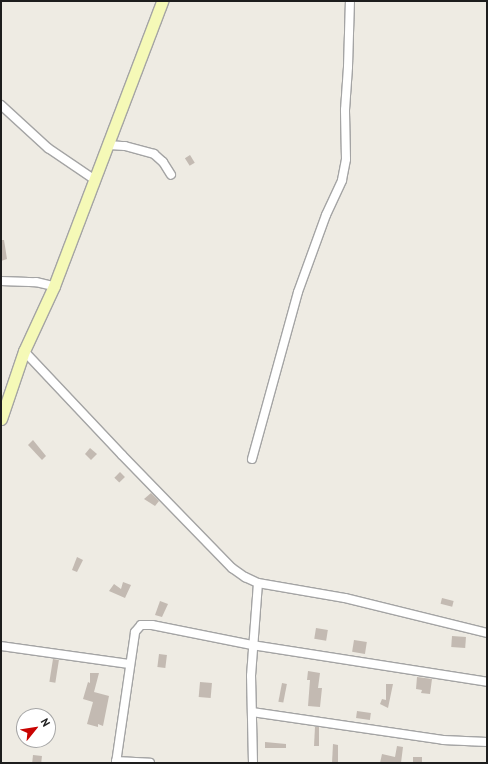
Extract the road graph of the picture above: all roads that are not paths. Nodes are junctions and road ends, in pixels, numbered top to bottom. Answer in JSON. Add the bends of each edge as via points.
{"nodes":[{"id":1,"x":162,"y":1,"type":"edge"},
{"id":2,"x":350,"y":1,"type":"edge"},
{"id":3,"x":1,"y":105,"type":"edge"},
{"id":4,"x":109,"y":145,"type":"junction"},
{"id":5,"x":171,"y":176,"type":"dead end"},
{"id":6,"x":95,"y":180,"type":"junction"},
{"id":7,"x":1,"y":281,"type":"edge"},
{"id":8,"x":54,"y":286,"type":"junction"},
{"id":9,"x":24,"y":351,"type":"junction"},
{"id":10,"x":1,"y":419,"type":"edge"},
{"id":11,"x":252,"y":459,"type":"dead end"},
{"id":12,"x":258,"y":583,"type":"junction"},
{"id":13,"x":487,"y":633,"type":"edge"},
{"id":14,"x":1,"y":646,"type":"edge"},
{"id":15,"x":252,"y":646,"type":"junction"},
{"id":16,"x":129,"y":664,"type":"junction"},
{"id":17,"x":487,"y":682,"type":"edge"},
{"id":18,"x":252,"y":712,"type":"junction"},
{"id":19,"x":487,"y":742,"type":"edge"},
{"id":20,"x":116,"y":762,"type":"edge"},
{"id":21,"x":150,"y":763,"type":"edge"},
{"id":22,"x":253,"y":763,"type":"edge"}],
"edges":[{"from":1,"to":4,"type":"street"},
{"from":2,"to":11,"type":"street","via":[[345,110],[346,160],[342,180],[326,215],[298,292]]},
{"from":3,"to":6,"type":"street","via":[[48,148]]},
{"from":4,"to":5,"type":"street","via":[[125,146],[154,154],[163,162]]},
{"from":4,"to":6,"type":"street"},
{"from":6,"to":8,"type":"street"},
{"from":7,"to":8,"type":"street","via":[[36,282]]},
{"from":8,"to":9,"type":"street"},
{"from":9,"to":10,"type":"street"},
{"from":9,"to":12,"type":"street","via":[[232,568]]},
{"from":12,"to":13,"type":"street","via":[[345,598]]},
{"from":12,"to":15,"type":"street"},
{"from":14,"to":16,"type":"street"},
{"from":15,"to":16,"type":"street","via":[[188,631],[141,625],[135,632]]},
{"from":15,"to":17,"type":"street"},
{"from":15,"to":18,"type":"street"},
{"from":16,"to":20,"type":"street"},
{"from":18,"to":19,"type":"street","via":[[443,740]]},
{"from":18,"to":22,"type":"street"},
{"from":20,"to":21,"type":"street"}]}
